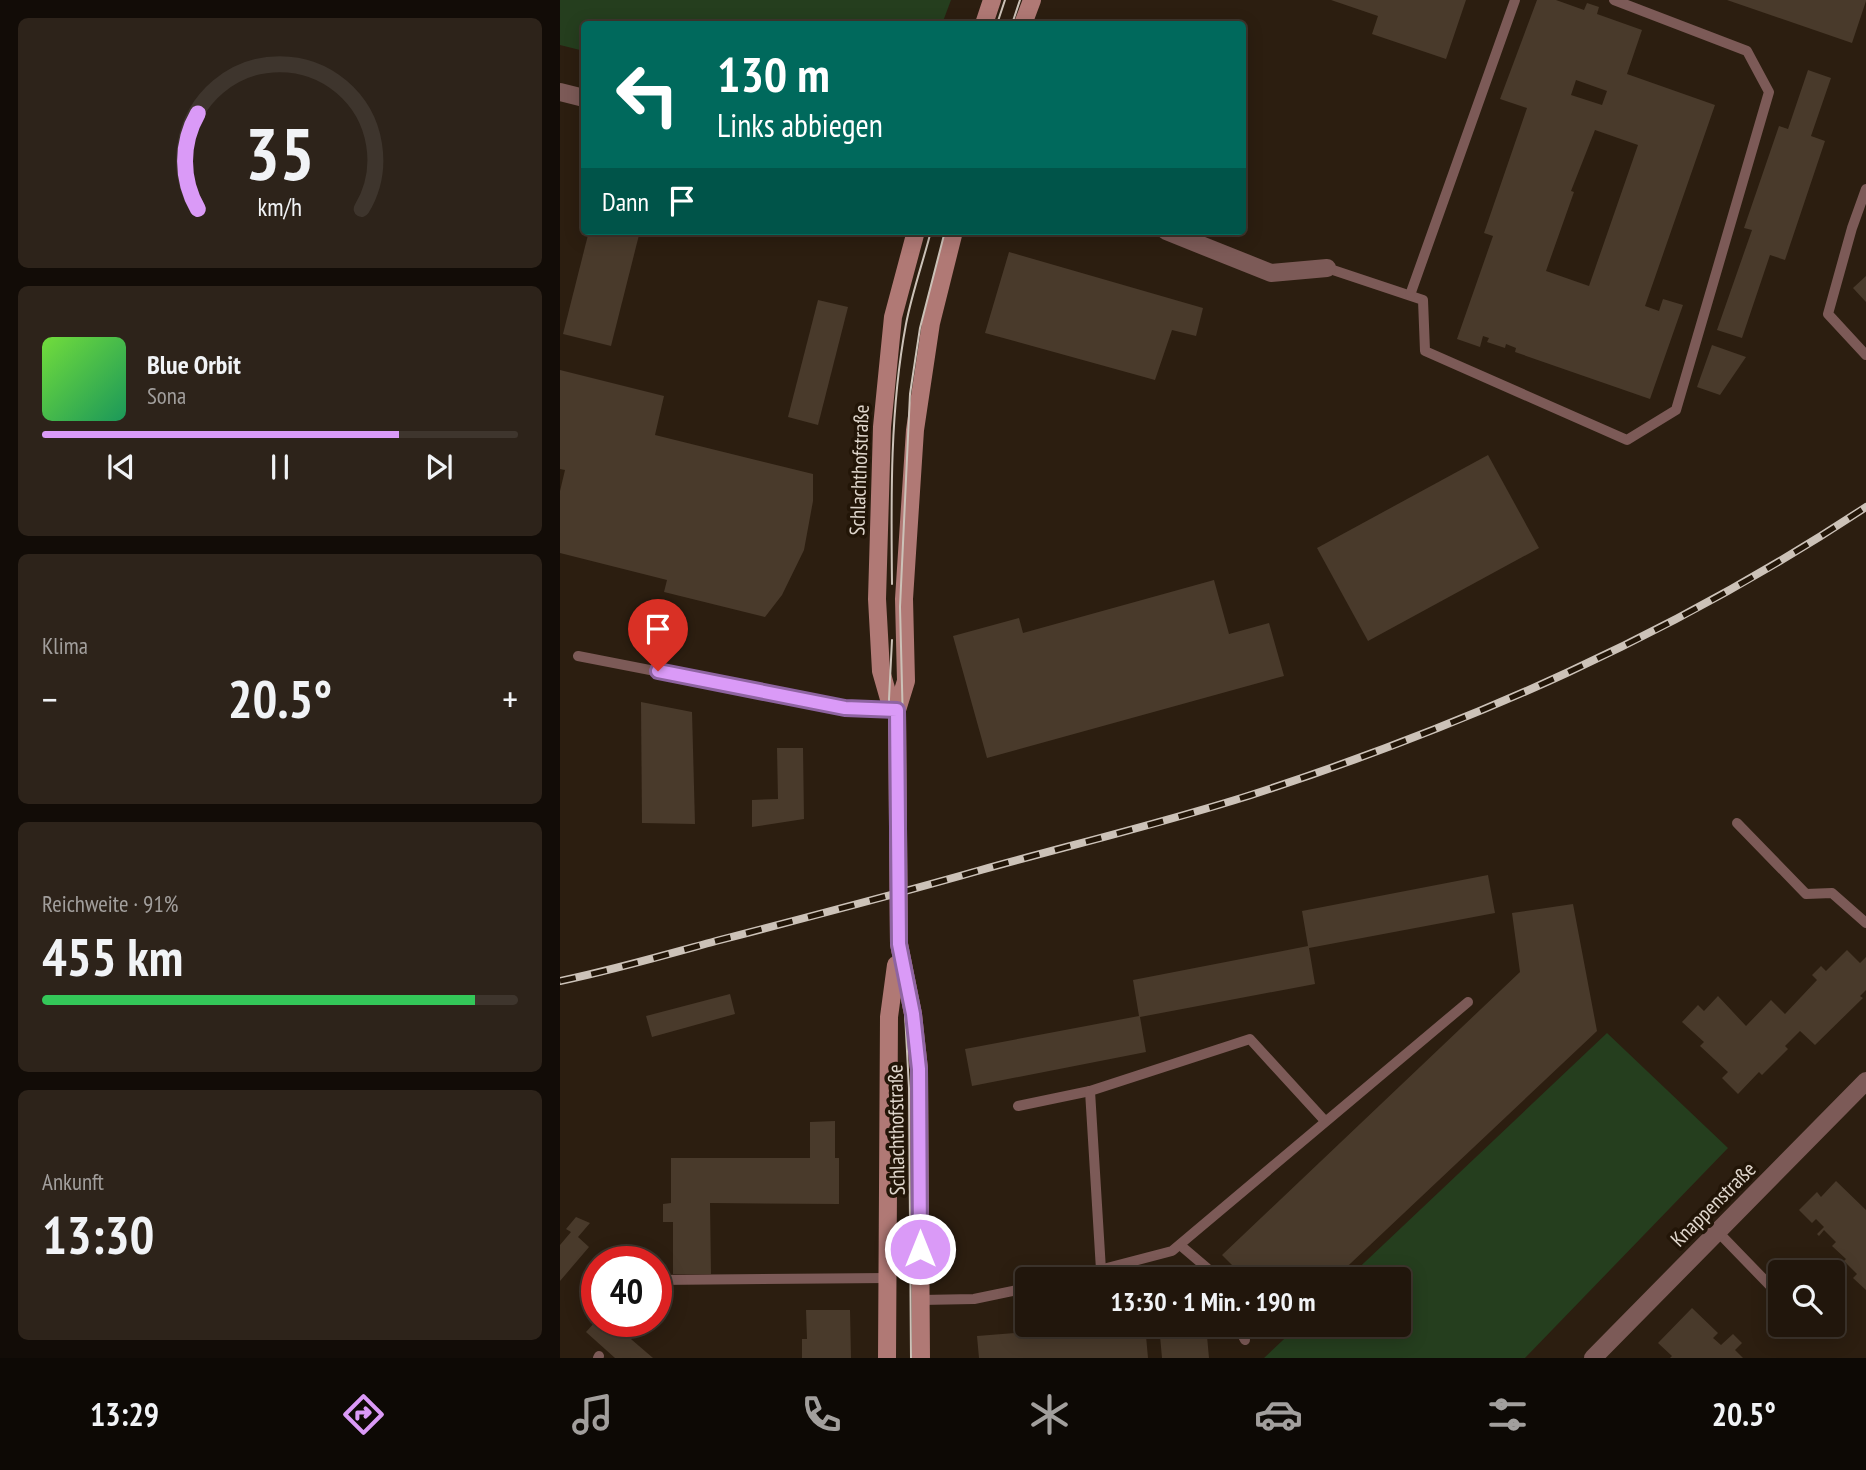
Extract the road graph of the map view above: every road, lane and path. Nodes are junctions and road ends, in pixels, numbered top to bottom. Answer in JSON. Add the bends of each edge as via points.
{"nodes":[{"id":1,"x":992,"y":0,"type":"edge"},
{"id":2,"x":1032,"y":0,"type":"edge"},
{"id":3,"x":1515,"y":0,"type":"edge"},
{"id":4,"x":1614,"y":0,"type":"edge"},
{"id":5,"x":985,"y":21,"type":"edge"},
{"id":6,"x":1024,"y":21,"type":"edge"},
{"id":7,"x":560,"y":92,"type":"edge"},
{"id":8,"x":581,"y":98,"type":"edge"},
{"id":9,"x":1866,"y":189,"type":"edge"},
{"id":10,"x":915,"y":235,"type":"edge"},
{"id":11,"x":953,"y":235,"type":"edge"},
{"id":12,"x":1176,"y":235,"type":"edge"},
{"id":13,"x":1327,"y":268,"type":"joint"},
{"id":14,"x":1410,"y":295,"type":"junction"},
{"id":15,"x":1866,"y":355,"type":"edge"},
{"id":16,"x":578,"y":656,"type":"dead end"},
{"id":17,"x":897,"y":710,"type":"junction"},
{"id":18,"x":1737,"y":823,"type":"dead end"},
{"id":19,"x":1866,"y":923,"type":"edge"},
{"id":20,"x":899,"y":944,"type":"junction"},
{"id":21,"x":1468,"y":1002,"type":"dead end"},
{"id":22,"x":1866,"y":1082,"type":"edge"},
{"id":23,"x":1090,"y":1091,"type":"junction"},
{"id":24,"x":1018,"y":1106,"type":"dead end"},
{"id":25,"x":1325,"y":1121,"type":"junction"},
{"id":26,"x":1718,"y":1232,"type":"junction"},
{"id":27,"x":1180,"y":1245,"type":"junction"},
{"id":28,"x":1101,"y":1267,"type":"edge"},
{"id":29,"x":1112,"y":1267,"type":"edge"},
{"id":30,"x":1206,"y":1267,"type":"edge"},
{"id":31,"x":888,"y":1278,"type":"junction"},
{"id":32,"x":672,"y":1280,"type":"edge"},
{"id":33,"x":1768,"y":1284,"type":"edge"},
{"id":34,"x":1015,"y":1290,"type":"edge"},
{"id":35,"x":921,"y":1300,"type":"junction"},
{"id":36,"x":1243,"y":1337,"type":"edge"},
{"id":37,"x":1245,"y":1340,"type":"dead end"},
{"id":38,"x":887,"y":1358,"type":"edge"},
{"id":39,"x":921,"y":1358,"type":"edge"},
{"id":40,"x":1593,"y":1358,"type":"edge"}],
"edges":[{"from":1,"to":5,"type":"street"},
{"from":2,"to":6,"type":"street"},
{"from":3,"to":14,"type":"lane"},
{"from":4,"to":14,"type":"lane","via":[[1746,51],[1769,92],[1676,410],[1628,440],[1425,351],[1423,300]]},
{"from":7,"to":8,"type":"street"},
{"from":9,"to":15,"type":"lane","via":[[1828,314]]},
{"from":10,"to":17,"type":"street","name":"Schlachthofstraße","via":[[893,317],[882,427],[877,599],[881,671]]},
{"from":11,"to":17,"type":"street","name":"Schlachthofstraße","via":[[931,323],[915,430],[904,599],[906,681]]},
{"from":12,"to":13,"type":"street","via":[[1270,273]]},
{"from":13,"to":14,"type":"lane"},
{"from":16,"to":17,"type":"lane","via":[[845,708]]},
{"from":17,"to":20,"type":"street","name":"Schlachthofstraße"},
{"from":18,"to":19,"type":"lane","via":[[1806,894],[1832,893]]},
{"from":20,"to":31,"type":"street","name":"Schlachthofstraße","via":[[889,1017]]},
{"from":20,"to":35,"type":"street","name":"Schlachthofstraße","via":[[919,1069]]},
{"from":21,"to":25,"type":"lane"},
{"from":22,"to":26,"type":"street","name":"Knappenstraße"},
{"from":23,"to":24,"type":"lane"},
{"from":23,"to":25,"type":"lane","via":[[1250,1039]]},
{"from":23,"to":28,"type":"lane"},
{"from":25,"to":27,"type":"lane"},
{"from":26,"to":33,"type":"lane"},
{"from":26,"to":40,"type":"street","name":"Knappenstraße"},
{"from":27,"to":29,"type":"lane"},
{"from":27,"to":30,"type":"lane"},
{"from":31,"to":32,"type":"lane"},
{"from":31,"to":38,"type":"street","name":"Schlachthofstraße"},
{"from":34,"to":35,"type":"lane","via":[[974,1299]]},
{"from":35,"to":39,"type":"street","name":"Schlachthofstraße"},
{"from":36,"to":37,"type":"lane"}]}
